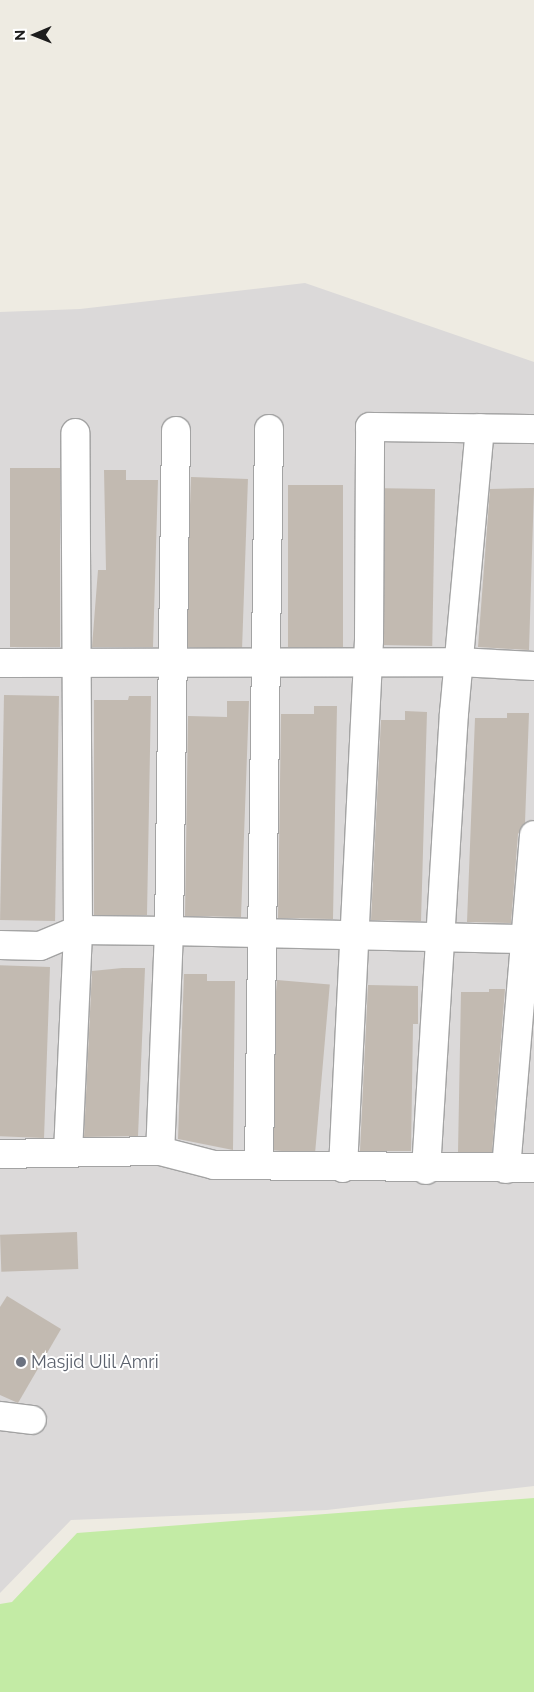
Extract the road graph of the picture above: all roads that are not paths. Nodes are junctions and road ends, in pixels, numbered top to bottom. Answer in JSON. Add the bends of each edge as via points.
{"nodes":[{"id":1,"x":480,"y":428,"type":"junction"},
{"id":2,"x":534,"y":429,"type":"edge"},
{"id":3,"x":269,"y":430,"type":"dead end"},
{"id":4,"x":176,"y":431,"type":"dead end"},
{"id":5,"x":75,"y":433,"type":"dead end"},
{"id":6,"x":368,"y":662,"type":"junction"},
{"id":7,"x":458,"y":662,"type":"junction"},
{"id":8,"x":0,"y":663,"type":"edge"},
{"id":9,"x":78,"y":663,"type":"junction"},
{"id":10,"x":173,"y":663,"type":"junction"},
{"id":11,"x":266,"y":663,"type":"junction"},
{"id":12,"x":534,"y":666,"type":"edge"},
{"id":13,"x":534,"y":835,"type":"edge"},
{"id":14,"x":78,"y":930,"type":"junction"},
{"id":15,"x":170,"y":932,"type":"junction"},
{"id":16,"x":262,"y":932,"type":"junction"},
{"id":17,"x":355,"y":934,"type":"junction"},
{"id":18,"x":439,"y":935,"type":"junction"},
{"id":19,"x":529,"y":939,"type":"edge"},
{"id":20,"x":0,"y":945,"type":"edge"},
{"id":21,"x":160,"y":1151,"type":"junction"},
{"id":22,"x":68,"y":1153,"type":"junction"},
{"id":23,"x":0,"y":1154,"type":"edge"},
{"id":24,"x":259,"y":1165,"type":"junction"},
{"id":25,"x":343,"y":1168,"type":"junction"},
{"id":26,"x":534,"y":1168,"type":"edge"},
{"id":27,"x":506,"y":1169,"type":"junction"},
{"id":28,"x":426,"y":1170,"type":"junction"},
{"id":29,"x":0,"y":1416,"type":"edge"},
{"id":30,"x":32,"y":1420,"type":"dead end"}],
"edges":[{"from":1,"to":2,"type":"street"},
{"from":1,"to":6,"type":"street","via":[[370,427]]},
{"from":1,"to":7,"type":"street"},
{"from":3,"to":11,"type":"street"},
{"from":4,"to":10,"type":"street"},
{"from":5,"to":9,"type":"street"},
{"from":6,"to":7,"type":"street"},
{"from":6,"to":11,"type":"street"},
{"from":6,"to":17,"type":"street"},
{"from":7,"to":12,"type":"street"},
{"from":7,"to":18,"type":"street"},
{"from":8,"to":9,"type":"street"},
{"from":9,"to":10,"type":"street"},
{"from":9,"to":14,"type":"street"},
{"from":10,"to":11,"type":"street"},
{"from":10,"to":15,"type":"street"},
{"from":11,"to":16,"type":"street"},
{"from":13,"to":19,"type":"street"},
{"from":14,"to":15,"type":"street"},
{"from":14,"to":20,"type":"street","via":[[40,946]]},
{"from":14,"to":22,"type":"street"},
{"from":15,"to":16,"type":"street"},
{"from":15,"to":21,"type":"street"},
{"from":16,"to":17,"type":"street"},
{"from":16,"to":24,"type":"street"},
{"from":17,"to":18,"type":"street"},
{"from":17,"to":25,"type":"street"},
{"from":18,"to":19,"type":"street"},
{"from":18,"to":28,"type":"street"},
{"from":19,"to":27,"type":"street"},
{"from":21,"to":22,"type":"street"},
{"from":21,"to":24,"type":"street","via":[[214,1165]]},
{"from":22,"to":23,"type":"street"},
{"from":24,"to":25,"type":"street"},
{"from":25,"to":28,"type":"street"},
{"from":26,"to":27,"type":"street"},
{"from":27,"to":28,"type":"street"},
{"from":29,"to":30,"type":"street"}]}
